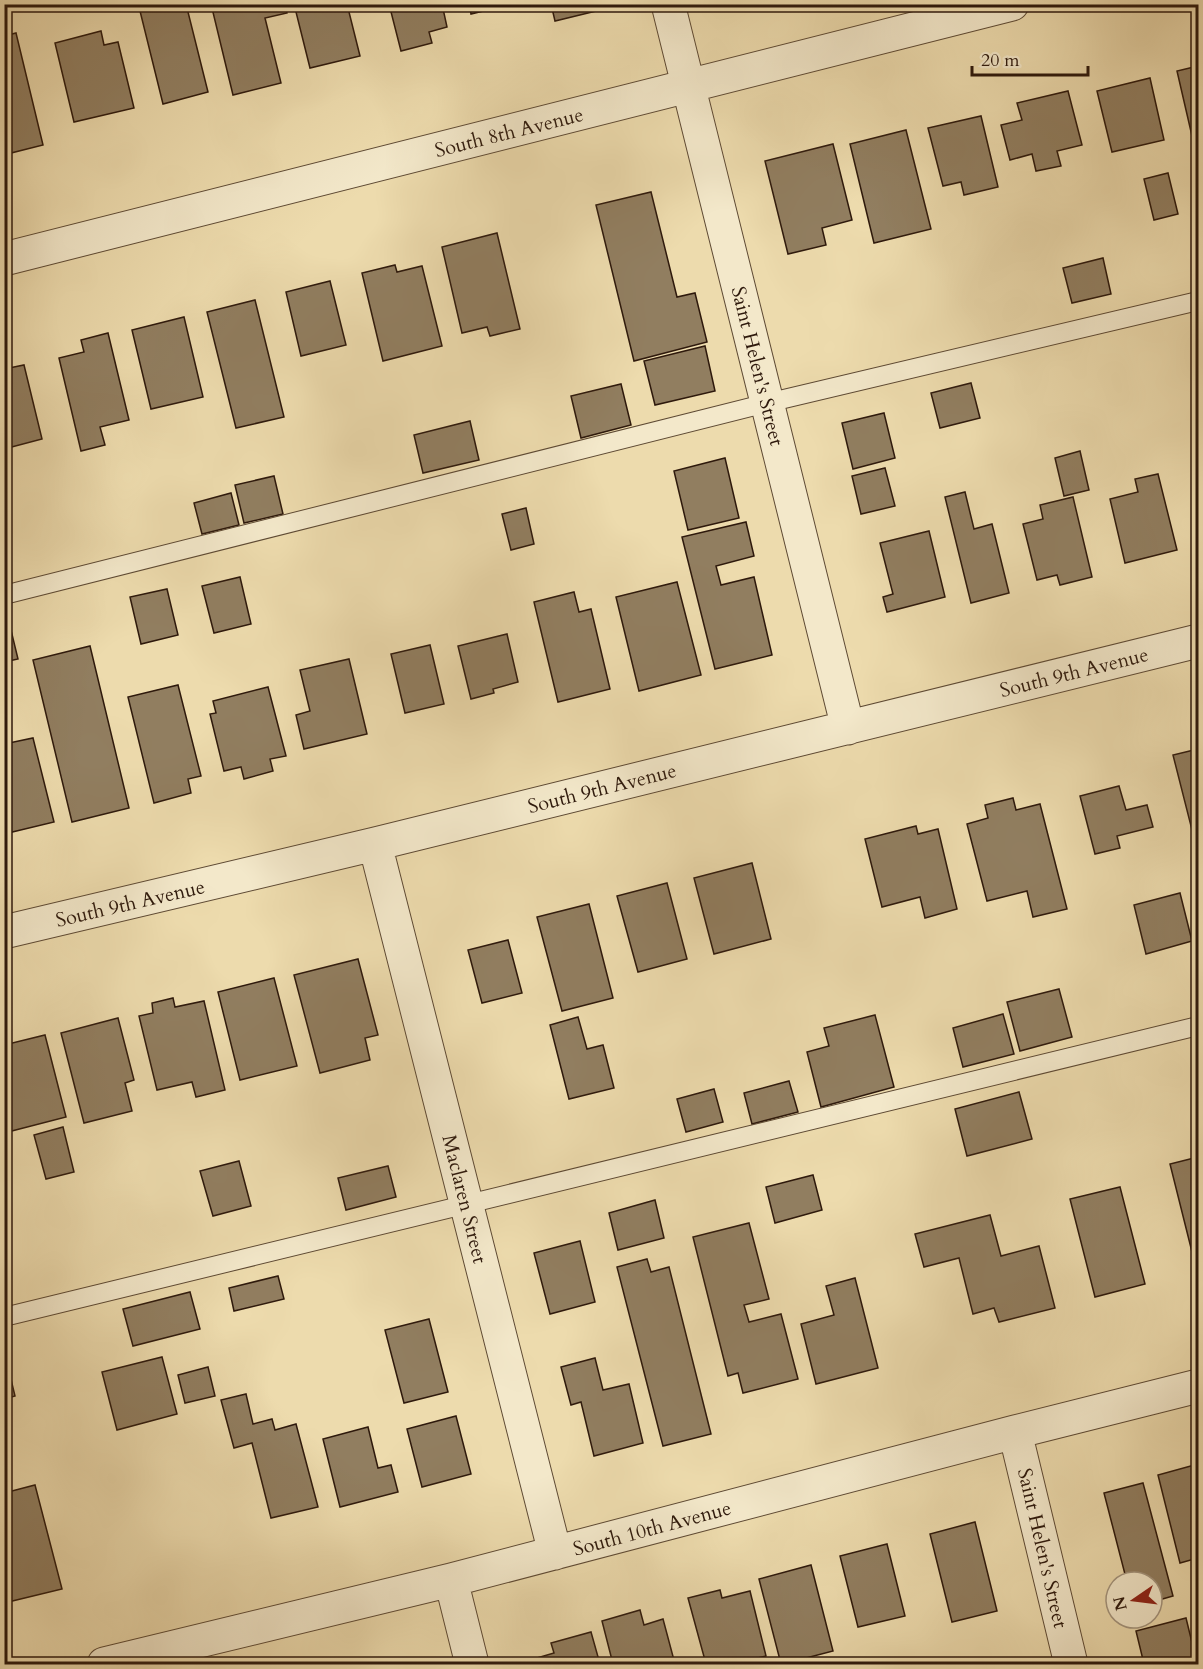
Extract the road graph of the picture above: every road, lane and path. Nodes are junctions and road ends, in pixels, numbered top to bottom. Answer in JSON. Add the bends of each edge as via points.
{"nodes":[{"id":1,"x":668,"y":4,"type":"edge"},
{"id":2,"x":1012,"y":4,"type":"edge"},
{"id":3,"x":688,"y":87,"type":"junction"},
{"id":4,"x":4,"y":259,"type":"edge"},
{"id":5,"x":1198,"y":302,"type":"edge"},
{"id":6,"x":767,"y":403,"type":"junction"},
{"id":7,"x":4,"y":595,"type":"edge"},
{"id":8,"x":1198,"y":641,"type":"edge"},
{"id":9,"x":848,"y":728,"type":"junction"},
{"id":10,"x":375,"y":844,"type":"junction"},
{"id":11,"x":4,"y":932,"type":"edge"},
{"id":12,"x":1198,"y":1026,"type":"edge"},
{"id":13,"x":467,"y":1204,"type":"junction"},
{"id":14,"x":4,"y":1317,"type":"edge"},
{"id":15,"x":1198,"y":1386,"type":"edge"},
{"id":16,"x":1015,"y":1432,"type":"junction"},
{"id":17,"x":555,"y":1553,"type":"junction"},
{"id":18,"x":451,"y":1580,"type":"junction"},
{"id":19,"x":104,"y":1665,"type":"edge"},
{"id":20,"x":472,"y":1665,"type":"edge"},
{"id":21,"x":1071,"y":1665,"type":"edge"}],
"edges":[{"from":1,"to":3,"type":"street","name":"Saint Helen's Street"},
{"from":2,"to":3,"type":"street","name":"South 8th Avenue"},
{"from":3,"to":4,"type":"street","name":"South 8th Avenue"},
{"from":3,"to":6,"type":"street","name":"Saint Helen's Street"},
{"from":5,"to":6,"type":"lane"},
{"from":6,"to":7,"type":"lane"},
{"from":6,"to":9,"type":"street","name":"Saint Helen's Street"},
{"from":8,"to":9,"type":"street","name":"South 9th Avenue"},
{"from":9,"to":10,"type":"street","name":"South 9th Avenue"},
{"from":10,"to":11,"type":"street","name":"South 9th Avenue"},
{"from":10,"to":13,"type":"street","name":"Maclaren Street"},
{"from":12,"to":13,"type":"lane"},
{"from":13,"to":14,"type":"lane"},
{"from":13,"to":17,"type":"street","name":"Maclaren Street"},
{"from":15,"to":16,"type":"street","name":"South 10th Avenue"},
{"from":16,"to":17,"type":"street","name":"South 10th Avenue"},
{"from":16,"to":21,"type":"street","name":"Saint Helen's Street"},
{"from":17,"to":18,"type":"street","name":"South 10th Avenue"},
{"from":18,"to":19,"type":"street","name":"South 10th Avenue"},
{"from":18,"to":20,"type":"street"}]}
